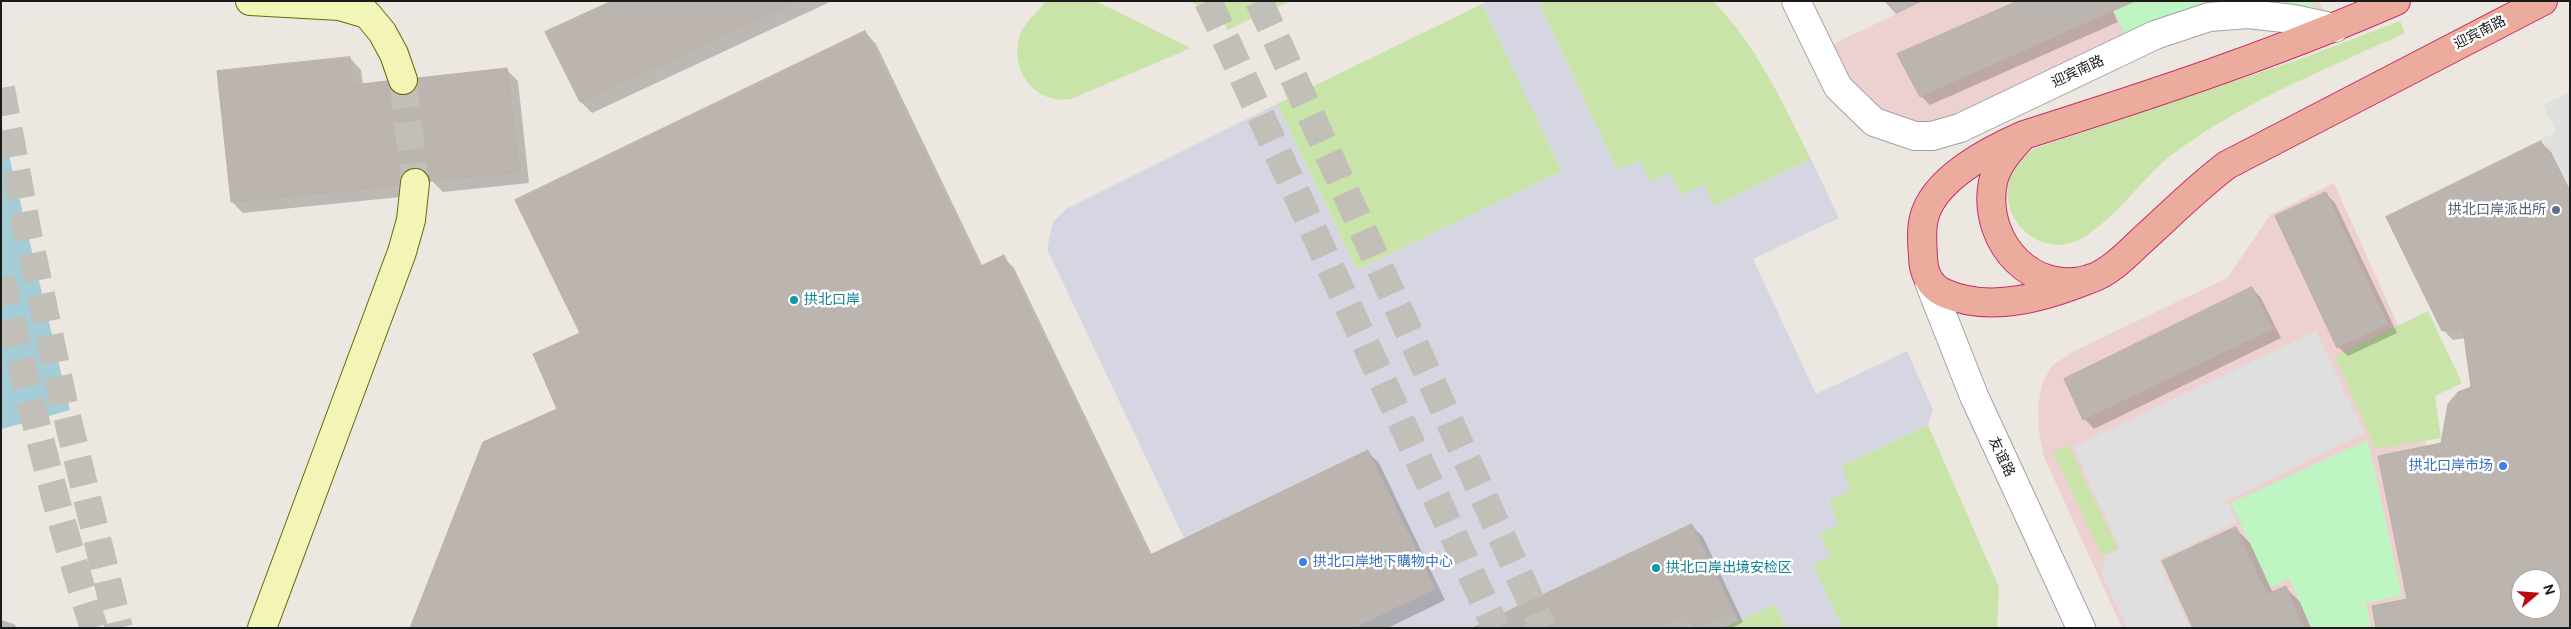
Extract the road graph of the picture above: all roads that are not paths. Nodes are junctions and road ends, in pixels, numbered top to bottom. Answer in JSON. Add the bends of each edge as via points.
{"nodes":[{"id":1,"x":250,"y":1,"type":"edge"},
{"id":2,"x":1796,"y":1,"type":"edge"},
{"id":3,"x":2396,"y":1,"type":"edge"},
{"id":4,"x":2543,"y":1,"type":"edge"},
{"id":5,"x":2336,"y":28,"type":"junction"},
{"id":6,"x":402,"y":80,"type":"tunnel mouth"},
{"id":7,"x":2024,"y":135,"type":"junction"},
{"id":8,"x":415,"y":183,"type":"tunnel mouth"},
{"id":9,"x":2082,"y":280,"type":"junction"},
{"id":10,"x":1929,"y":282,"type":"junction"},
{"id":11,"x":262,"y":628,"type":"edge"},
{"id":12,"x":2081,"y":628,"type":"edge"}],
"edges":[{"from":1,"to":6,"type":"main road","via":[[340,6],[367,14],[394,54]]},
{"from":2,"to":5,"type":"street","name":"迎宾南路","via":[[1838,87],[1874,122],[1915,136],[1932,136],[1960,128],[2155,35],[2209,17],[2248,14]]},
{"from":3,"to":5,"type":"highway"},
{"from":4,"to":9,"type":"highway","name":"迎宾南路","via":[[2226,164],[2114,265]]},
{"from":5,"to":7,"type":"highway","via":[[2232,67]]},
{"from":7,"to":9,"type":"highway","via":[[1998,166],[1992,186],[1992,204],[2000,237],[2008,253],[2024,269],[2051,279]]},
{"from":7,"to":10,"type":"highway","via":[[1998,146],[1967,166],[1939,191],[1930,204],[1924,216],[1922,235],[1923,259]]},
{"from":8,"to":11,"type":"main road","via":[[411,220],[402,252]]},
{"from":9,"to":10,"type":"highway","name":"迎宾南路","via":[[2039,297],[2006,301],[1970,300],[1944,292]]},
{"from":10,"to":12,"type":"street","name":"友谊路","via":[[1971,389]]}]}
